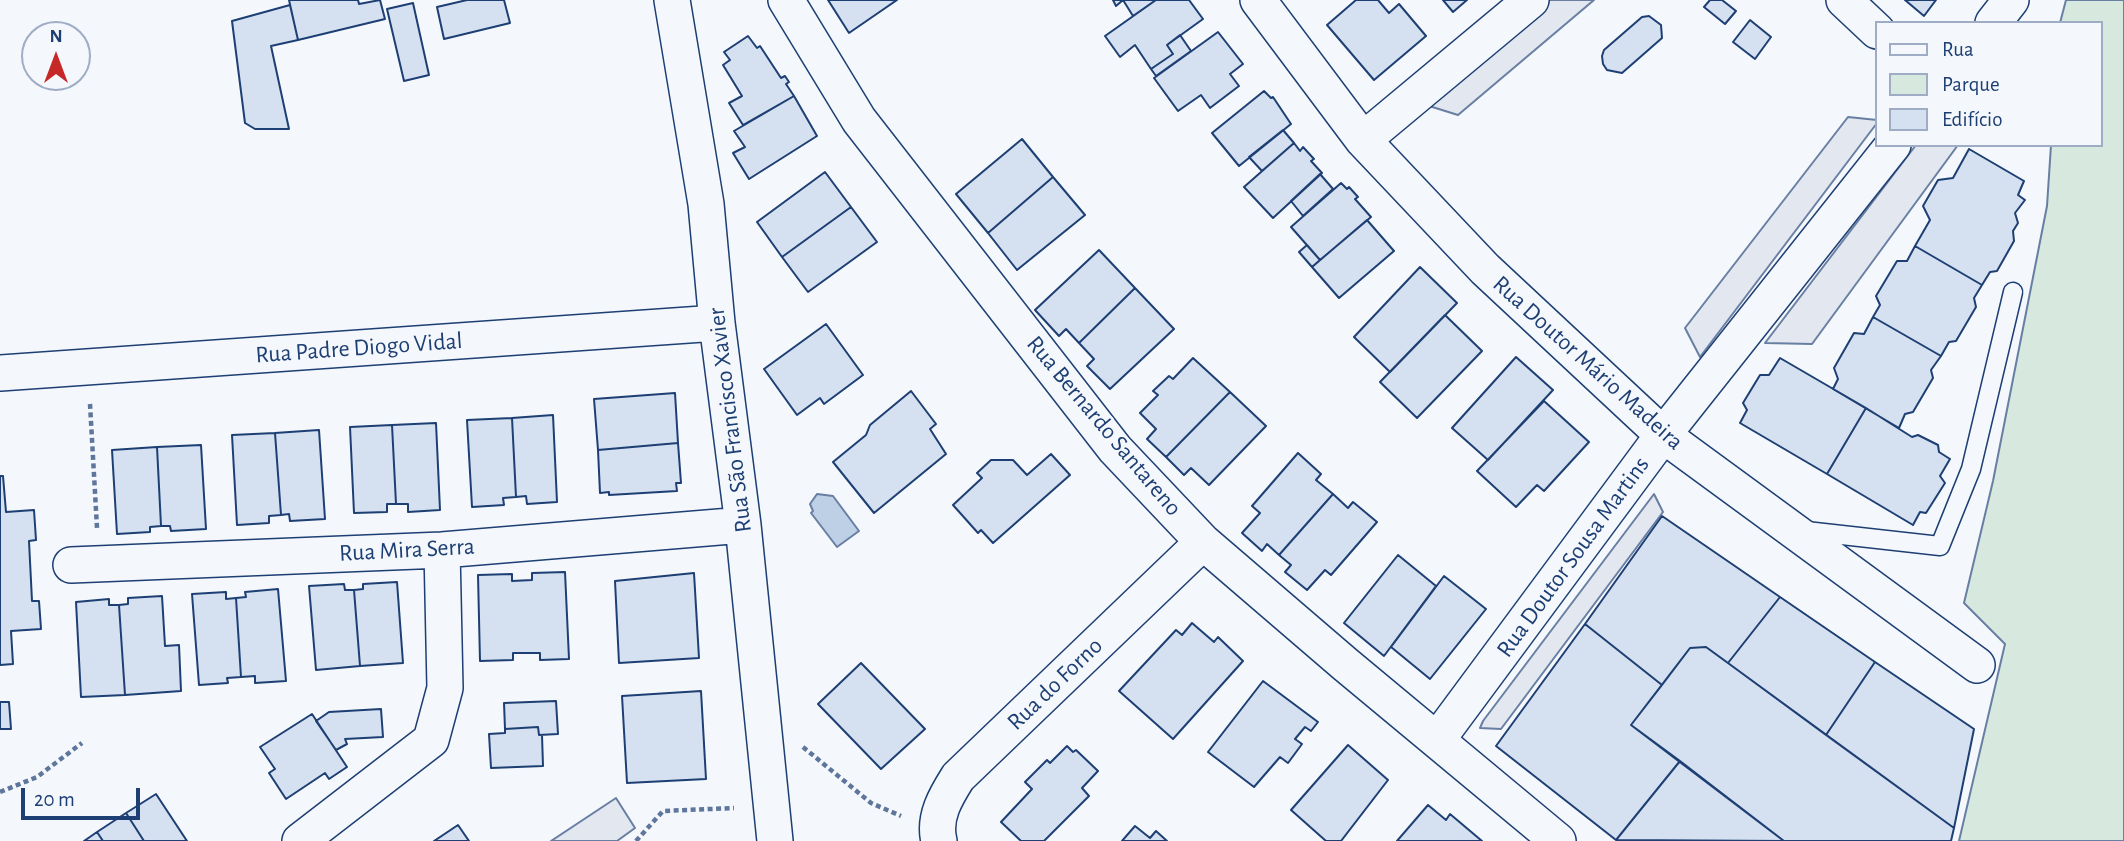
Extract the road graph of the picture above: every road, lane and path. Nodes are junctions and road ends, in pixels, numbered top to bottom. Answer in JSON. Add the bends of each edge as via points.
{"nodes":[{"id":1,"x":673,"y":0,"type":"edge"},
{"id":2,"x":786,"y":0,"type":"edge"},
{"id":3,"x":1258,"y":0,"type":"edge"},
{"id":4,"x":1531,"y":0,"type":"edge"},
{"id":5,"x":1844,"y":0,"type":"edge"},
{"id":6,"x":2011,"y":0,"type":"edge"},
{"id":7,"x":1995,"y":21,"type":"edge"},
{"id":8,"x":1876,"y":30,"type":"edge"},
{"id":9,"x":1363,"y":140,"type":"junction"},
{"id":10,"x":1891,"y":147,"type":"edge"},
{"id":11,"x":2012,"y":292,"type":"dead end"},
{"id":12,"x":717,"y":323,"type":"junction"},
{"id":13,"x":88,"y":366,"type":"junction"},
{"id":14,"x":0,"y":373,"type":"edge"},
{"id":15,"x":1663,"y":435,"type":"junction"},
{"id":16,"x":743,"y":525,"type":"junction"},
{"id":17,"x":1792,"y":530,"type":"junction"},
{"id":18,"x":1203,"y":542,"type":"junction"},
{"id":19,"x":442,"y":550,"type":"junction"},
{"id":20,"x":85,"y":564,"type":"joint"},
{"id":21,"x":1977,"y":665,"type":"dead end"},
{"id":22,"x":761,"y":713,"type":"junction"},
{"id":23,"x":1437,"y":740,"type":"junction"},
{"id":24,"x":82,"y":743,"type":"dead end"},
{"id":25,"x":0,"y":792,"type":"edge"},
{"id":26,"x":772,"y":807,"type":"junction"},
{"id":27,"x":938,"y":837,"type":"edge"},
{"id":28,"x":300,"y":841,"type":"edge"},
{"id":29,"x":636,"y":841,"type":"edge"},
{"id":30,"x":775,"y":841,"type":"edge"},
{"id":31,"x":1558,"y":841,"type":"edge"}],
"edges":[{"from":1,"to":12,"type":"street","name":"Rua São Francisco Xavier","via":[[706,204]]},
{"from":2,"to":18,"type":"street","name":"Rua Bernardo Santareno","via":[[859,120],[1115,449]]},
{"from":3,"to":9,"type":"street","name":"Rua Doutor Mário Madeira"},
{"from":4,"to":9,"type":"street"},
{"from":5,"to":8,"type":"street"},
{"from":6,"to":7,"type":"street"},
{"from":9,"to":15,"type":"street","name":"Rua Doutor Mário Madeira","via":[[1485,269]]},
{"from":10,"to":15,"type":"street","name":"Rua Doutor Sousa Martins"},
{"from":11,"to":17,"type":"lane","via":[[1971,469],[1940,546]]},
{"from":12,"to":13,"type":"street","name":"Rua Padre Diogo Vidal"},
{"from":12,"to":16,"type":"street","name":"Rua São Francisco Xavier"},
{"from":13,"to":14,"type":"street","name":"Rua Padre Diogo Vidal"},
{"from":13,"to":20,"type":"path"},
{"from":15,"to":17,"type":"street","name":"Rua Doutor Mário Madeira"},
{"from":15,"to":23,"type":"street","name":"Rua Doutor Sousa Martins"},
{"from":16,"to":19,"type":"street","name":"Rua Mira Serra"},
{"from":16,"to":22,"type":"street","name":"Rua São Francisco Xavier"},
{"from":17,"to":21,"type":"street","name":"Rua Doutor Mário Madeira"},
{"from":18,"to":23,"type":"street","name":"Rua Bernardo Santareno"},
{"from":18,"to":27,"type":"street","name":"Rua do Forno","via":[[958,777],[943,801]]},
{"from":19,"to":20,"type":"street","name":"Rua Mira Serra"},
{"from":19,"to":28,"type":"street","via":[[445,688],[431,740]]},
{"from":22,"to":26,"type":"street","name":"Rua São Francisco Xavier"},
{"from":22,"to":27,"type":"path","via":[[871,803]]},
{"from":23,"to":31,"type":"street","name":"Rua Bernardo Santareno"},
{"from":24,"to":25,"type":"path","via":[[37,777]]},
{"from":26,"to":29,"type":"path","via":[[663,811]]},
{"from":26,"to":30,"type":"street","name":"Rua São Francisco Xavier"}]}
